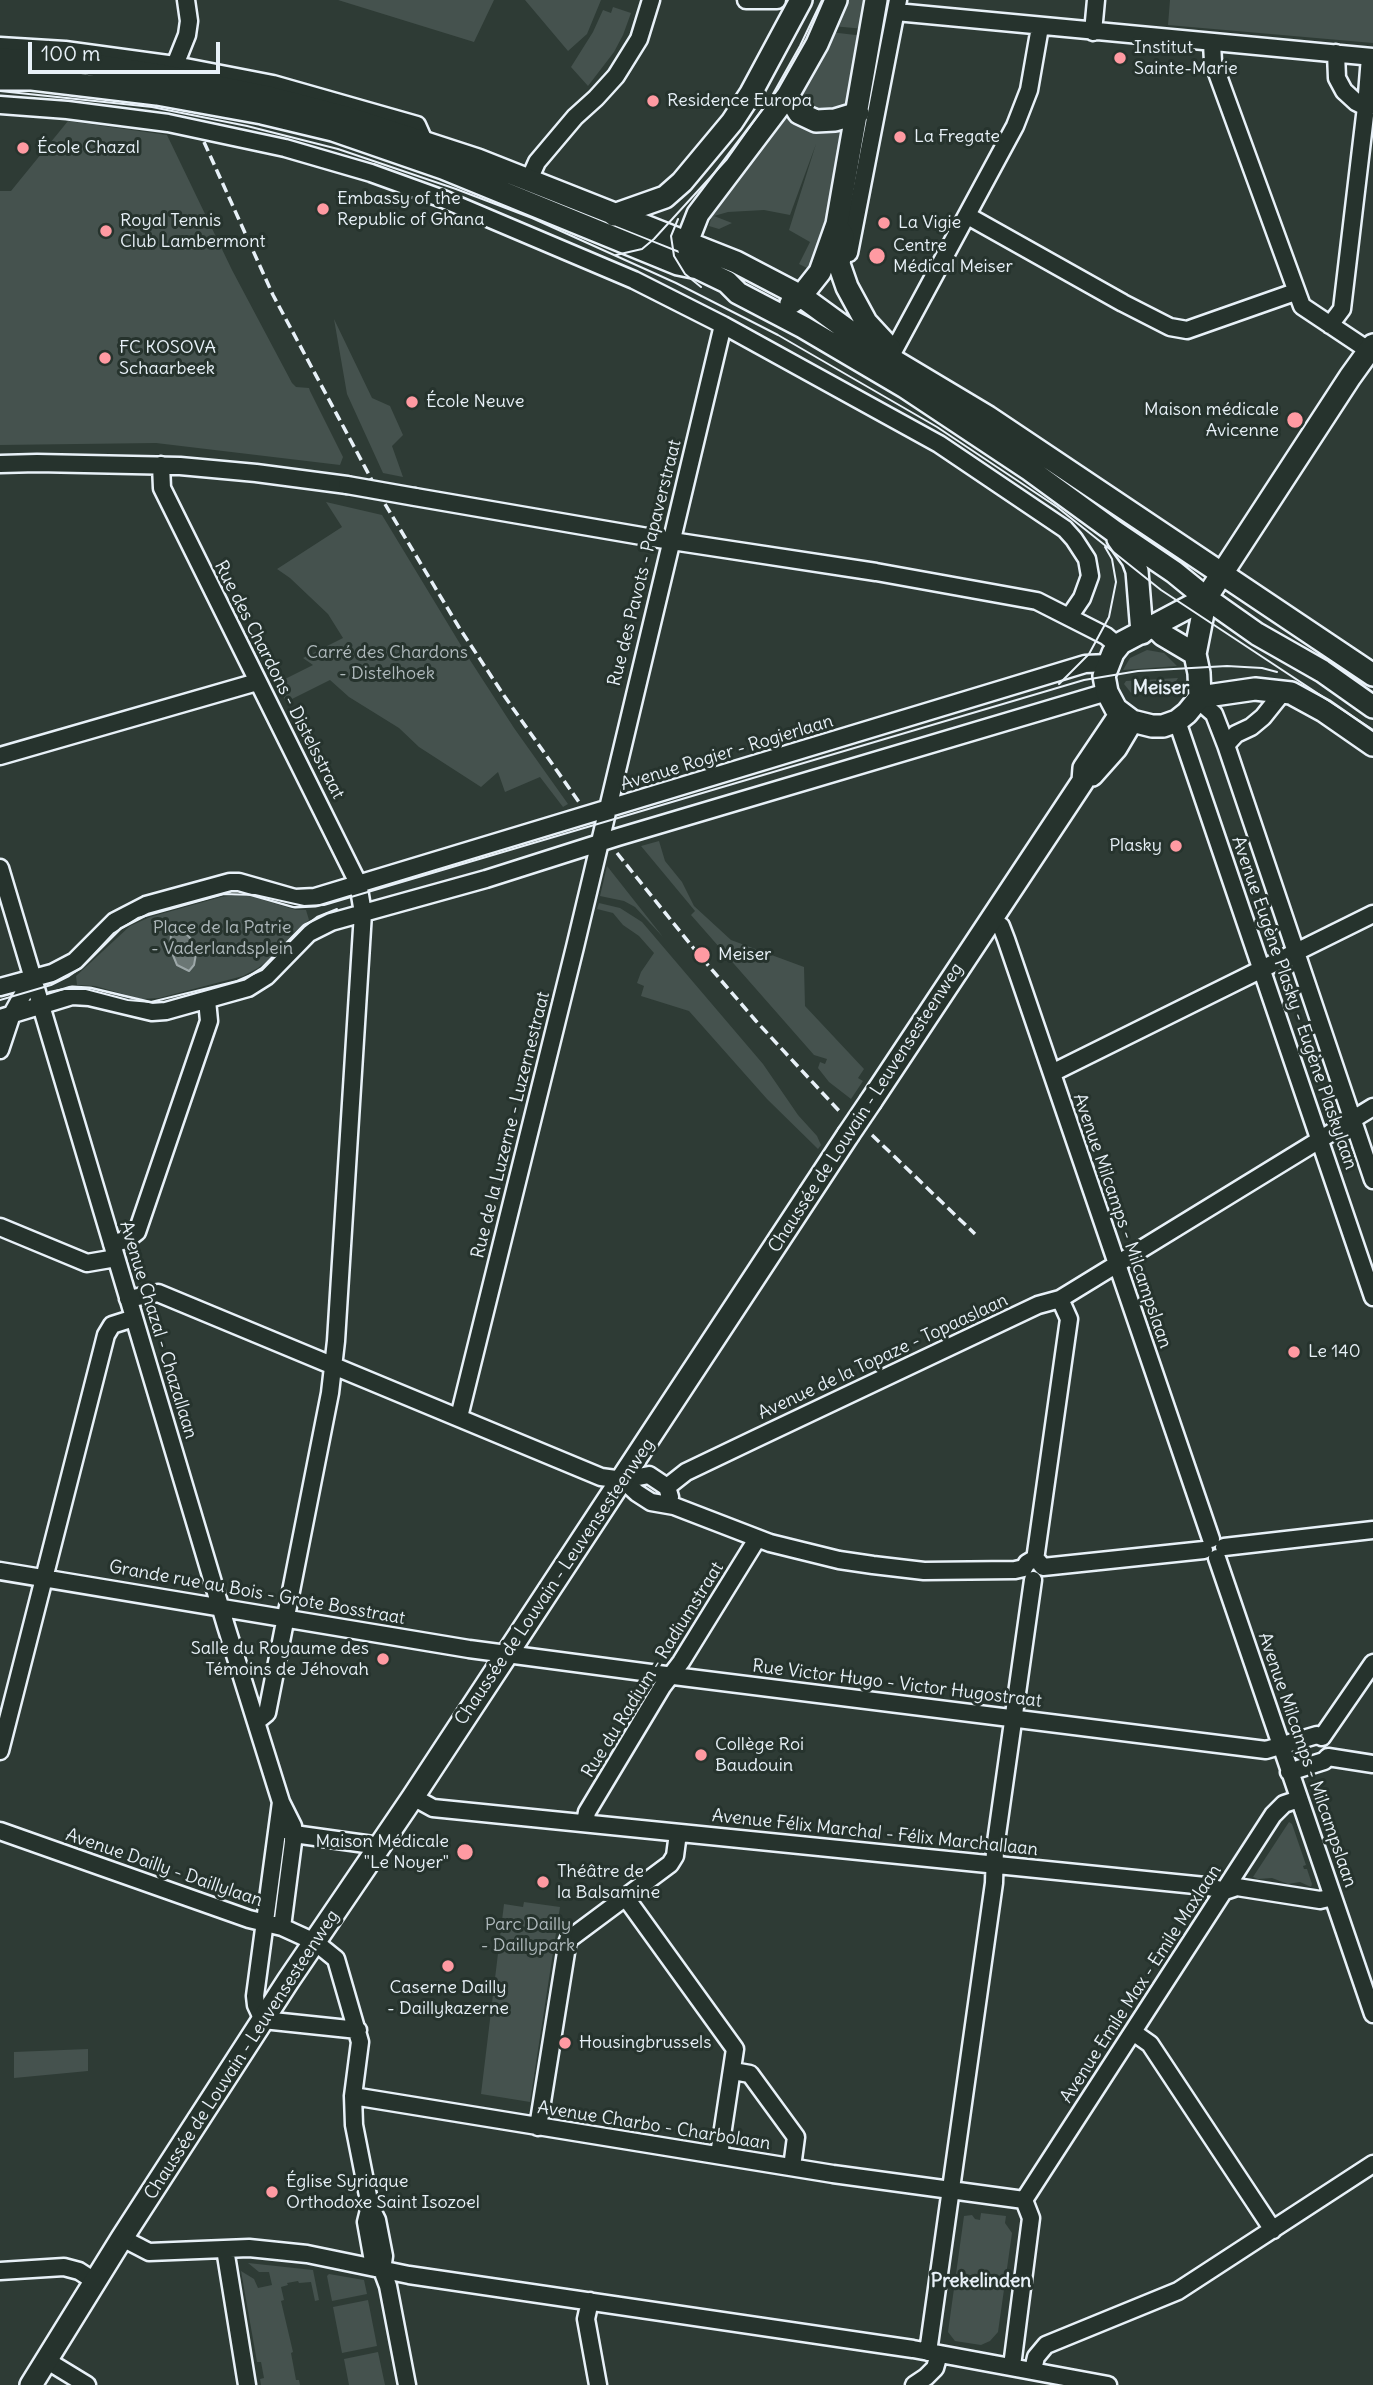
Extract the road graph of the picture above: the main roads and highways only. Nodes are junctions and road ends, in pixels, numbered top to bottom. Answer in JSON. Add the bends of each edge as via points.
{"nodes":[{"id":1,"x":801,"y":0,"type":"edge"},
{"id":2,"x":836,"y":0,"type":"edge"},
{"id":3,"x":876,"y":0,"type":"edge"},
{"id":4,"x":0,"y":59,"type":"edge"},
{"id":5,"x":0,"y":79,"type":"edge"},
{"id":6,"x":788,"y":95,"type":"junction"},
{"id":7,"x":858,"y":113,"type":"junction"},
{"id":8,"x":614,"y":215,"type":"junction"},
{"id":9,"x":837,"y":224,"type":"junction"},
{"id":10,"x":687,"y":242,"type":"junction"},
{"id":11,"x":698,"y":268,"type":"junction"},
{"id":12,"x":727,"y":282,"type":"junction"},
{"id":13,"x":800,"y":296,"type":"junction"},
{"id":14,"x":1371,"y":343,"type":"edge"},
{"id":15,"x":896,"y":357,"type":"junction"},
{"id":16,"x":1115,"y":532,"type":"junction"},
{"id":17,"x":1223,"y":573,"type":"junction"},
{"id":18,"x":1206,"y":598,"type":"junction"},
{"id":19,"x":1148,"y":630,"type":"junction"},
{"id":20,"x":1195,"y":654,"type":"junction"},
{"id":21,"x":1373,"y":674,"type":"edge"},
{"id":22,"x":1199,"y":698,"type":"junction"},
{"id":23,"x":1373,"y":707,"type":"edge"},
{"id":24,"x":1126,"y":717,"type":"junction"},
{"id":25,"x":1373,"y":745,"type":"edge"},
{"id":26,"x":31,"y":2385,"type":"edge"}],
"edges":[{"from":1,"to":8,"type":"main road","via":[[751,93],[682,182],[665,197]]},
{"from":2,"to":6,"type":"main road"},
{"from":3,"to":7,"type":"main road"},
{"from":4,"to":8,"type":"main road","via":[[87,65],[209,84],[349,118],[533,171]]},
{"from":5,"to":11,"type":"main road","via":[[157,94],[333,130],[454,172],[678,264]]},
{"from":6,"to":7,"type":"main road","via":[[799,113],[816,121]]},
{"from":6,"to":10,"type":"main road","via":[[698,214]]},
{"from":7,"to":9,"type":"main road"},
{"from":8,"to":10,"type":"main road"},
{"from":9,"to":13,"type":"main road","via":[[820,272]]},
{"from":9,"to":15,"type":"main road","via":[[843,236],[839,264],[847,287],[866,322]]},
{"from":10,"to":11,"type":"main road"},
{"from":10,"to":13,"type":"main road"},
{"from":11,"to":12,"type":"main road"},
{"from":12,"to":13,"type":"main road","via":[[744,283],[784,303]]},
{"from":12,"to":16,"type":"main road","via":[[738,293],[887,375]]},
{"from":13,"to":15,"type":"main road","via":[[871,347]]},
{"from":14,"to":17,"type":"main road"},
{"from":15,"to":17,"type":"main road"},
{"from":16,"to":18,"type":"main road"},
{"from":16,"to":19,"type":"main road","via":[[1137,571]]},
{"from":17,"to":18,"type":"main road"},
{"from":17,"to":21,"type":"main road"},
{"from":18,"to":19,"type":"main road"},
{"from":18,"to":20,"type":"main road"},
{"from":18,"to":23,"type":"main road"},
{"from":19,"to":20,"type":"main road"},
{"from":19,"to":24,"type":"main road","via":[[1113,654],[1104,676],[1107,692]]},
{"from":20,"to":22,"type":"main road"},
{"from":22,"to":24,"type":"main road","via":[[1188,713],[1163,726]]},
{"from":22,"to":25,"type":"main road","via":[[1255,689],[1279,697],[1299,696]]},
{"from":24,"to":26,"type":"main road","name":"Chaussée de Louvain - Leuvensesteenweg","bridge":true,"via":[[1116,748],[1083,781],[991,919],[263,2021]]}]}
